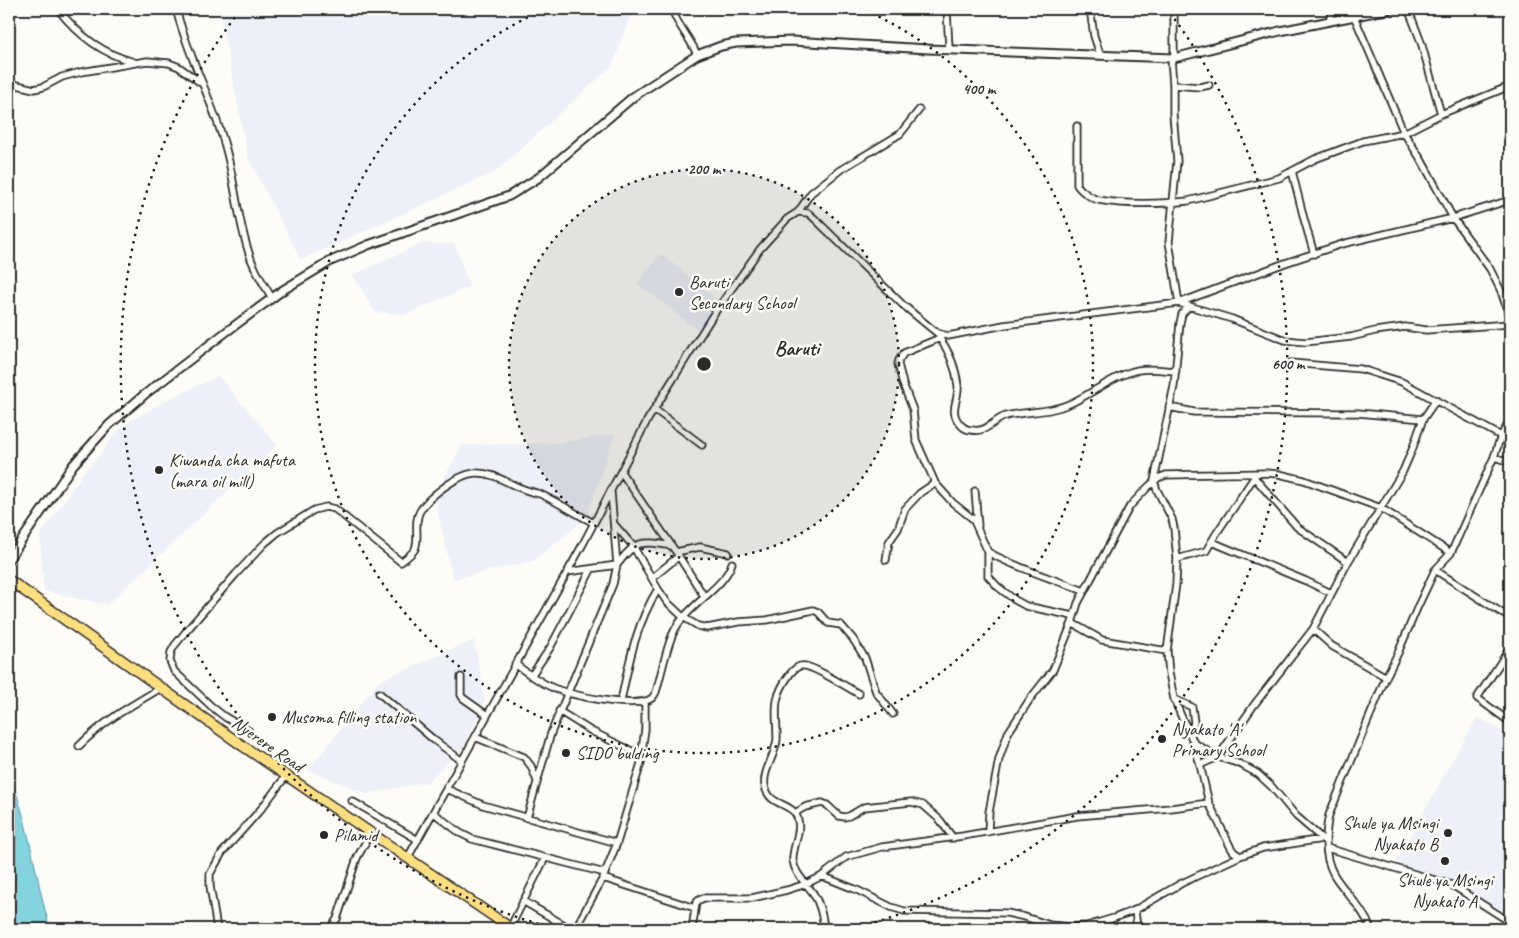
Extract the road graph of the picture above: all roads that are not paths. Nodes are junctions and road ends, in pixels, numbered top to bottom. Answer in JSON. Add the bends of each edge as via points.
{"nodes":[{"id":1,"x":58,"y":9,"type":"edge"},
{"id":2,"x":176,"y":9,"type":"edge"},
{"id":3,"x":672,"y":9,"type":"edge"},
{"id":4,"x":946,"y":9,"type":"edge"},
{"id":5,"x":1090,"y":9,"type":"edge"},
{"id":6,"x":1174,"y":9,"type":"edge"},
{"id":7,"x":1331,"y":9,"type":"edge"},
{"id":8,"x":1390,"y":9,"type":"edge"},
{"id":9,"x":1407,"y":9,"type":"edge"},
{"id":10,"x":1354,"y":16,"type":"junction"},
{"id":11,"x":1330,"y":20,"type":"junction"},
{"id":12,"x":949,"y":49,"type":"junction"},
{"id":13,"x":1100,"y":54,"type":"junction"},
{"id":14,"x":697,"y":55,"type":"junction"},
{"id":15,"x":1172,"y":58,"type":"junction"},
{"id":16,"x":136,"y":62,"type":"junction"},
{"id":17,"x":9,"y":83,"type":"edge"},
{"id":18,"x":203,"y":85,"type":"junction"},
{"id":19,"x":1173,"y":85,"type":"junction"},
{"id":20,"x":1209,"y":85,"type":"dead end"},
{"id":21,"x":1510,"y":86,"type":"edge"},
{"id":22,"x":919,"y":110,"type":"dead end"},
{"id":23,"x":1441,"y":114,"type":"junction"},
{"id":24,"x":1077,"y":126,"type":"dead end"},
{"id":25,"x":1404,"y":133,"type":"junction"},
{"id":26,"x":1292,"y":171,"type":"junction"},
{"id":27,"x":1510,"y":200,"type":"edge"},
{"id":28,"x":1174,"y":203,"type":"junction"},
{"id":29,"x":798,"y":212,"type":"junction"},
{"id":30,"x":1453,"y":218,"type":"junction"},
{"id":31,"x":1314,"y":254,"type":"junction"},
{"id":32,"x":272,"y":298,"type":"junction"},
{"id":33,"x":1179,"y":304,"type":"junction"},
{"id":34,"x":1189,"y":306,"type":"junction"},
{"id":35,"x":1510,"y":318,"type":"edge"},
{"id":36,"x":1510,"y":324,"type":"edge"},
{"id":37,"x":938,"y":336,"type":"junction"},
{"id":38,"x":1291,"y":363,"type":"dead end"},
{"id":39,"x":1176,"y":371,"type":"junction"},
{"id":40,"x":1436,"y":400,"type":"junction"},
{"id":41,"x":1169,"y":407,"type":"junction"},
{"id":42,"x":654,"y":409,"type":"junction"},
{"id":43,"x":1423,"y":419,"type":"junction"},
{"id":44,"x":1510,"y":422,"type":"edge"},
{"id":45,"x":1501,"y":436,"type":"junction"},
{"id":46,"x":702,"y":445,"type":"dead end"},
{"id":47,"x":1494,"y":457,"type":"junction"},
{"id":48,"x":1510,"y":462,"type":"edge"},
{"id":49,"x":621,"y":472,"type":"junction"},
{"id":50,"x":1256,"y":475,"type":"junction"},
{"id":51,"x":1154,"y":481,"type":"junction"},
{"id":52,"x":936,"y":483,"type":"junction"},
{"id":53,"x":611,"y":491,"type":"junction"},
{"id":54,"x":975,"y":491,"type":"dead end"},
{"id":55,"x":1381,"y":508,"type":"junction"},
{"id":56,"x":594,"y":523,"type":"junction"},
{"id":57,"x":614,"y":524,"type":"junction"},
{"id":58,"x":978,"y":528,"type":"junction"},
{"id":59,"x":1212,"y":542,"type":"junction"},
{"id":60,"x":633,"y":546,"type":"junction"},
{"id":61,"x":672,"y":546,"type":"junction"},
{"id":62,"x":728,"y":552,"type":"dead end"},
{"id":63,"x":988,"y":552,"type":"junction"},
{"id":64,"x":1451,"y":553,"type":"junction"},
{"id":65,"x":678,"y":554,"type":"junction"},
{"id":66,"x":9,"y":559,"type":"edge"},
{"id":67,"x":1177,"y":559,"type":"junction"},
{"id":68,"x":886,"y":560,"type":"dead end"},
{"id":69,"x":1348,"y":562,"type":"junction"},
{"id":70,"x":732,"y":563,"type":"dead end"},
{"id":71,"x":617,"y":565,"type":"junction"},
{"id":72,"x":591,"y":570,"type":"junction"},
{"id":73,"x":1436,"y":570,"type":"junction"},
{"id":74,"x":567,"y":572,"type":"junction"},
{"id":75,"x":652,"y":578,"type":"junction"},
{"id":76,"x":9,"y":580,"type":"edge"},
{"id":77,"x":658,"y":589,"type":"junction"},
{"id":78,"x":1084,"y":591,"type":"junction"},
{"id":79,"x":1331,"y":593,"type":"junction"},
{"id":80,"x":704,"y":596,"type":"junction"},
{"id":81,"x":1073,"y":616,"type":"junction"},
{"id":82,"x":683,"y":617,"type":"junction"},
{"id":83,"x":1510,"y":618,"type":"edge"},
{"id":84,"x":1072,"y":623,"type":"junction"},
{"id":85,"x":1312,"y":629,"type":"junction"},
{"id":86,"x":1510,"y":648,"type":"edge"},
{"id":87,"x":1167,"y":651,"type":"junction"},
{"id":88,"x":515,"y":664,"type":"junction"},
{"id":89,"x":531,"y":676,"type":"junction"},
{"id":90,"x":461,"y":677,"type":"dead end"},
{"id":91,"x":1386,"y":677,"type":"junction"},
{"id":92,"x":161,"y":688,"type":"junction"},
{"id":93,"x":379,"y":693,"type":"dead end"},
{"id":94,"x":566,"y":694,"type":"junction"},
{"id":95,"x":859,"y":694,"type":"dead end"},
{"id":96,"x":1174,"y":699,"type":"junction"},
{"id":97,"x":621,"y":701,"type":"junction"},
{"id":98,"x":645,"y":701,"type":"junction"},
{"id":99,"x":559,"y":711,"type":"junction"},
{"id":100,"x":894,"y":714,"type":"dead end"},
{"id":101,"x":487,"y":715,"type":"junction"},
{"id":102,"x":1510,"y":722,"type":"edge"},
{"id":103,"x":249,"y":731,"type":"dead end"},
{"id":104,"x":475,"y":737,"type":"junction"},
{"id":105,"x":1192,"y":740,"type":"junction"},
{"id":106,"x":78,"y":746,"type":"dead end"},
{"id":107,"x":1218,"y":756,"type":"junction"},
{"id":108,"x":641,"y":758,"type":"junction"},
{"id":109,"x":462,"y":761,"type":"junction"},
{"id":110,"x":1200,"y":765,"type":"junction"},
{"id":111,"x":286,"y":776,"type":"junction"},
{"id":112,"x":537,"y":781,"type":"junction"},
{"id":113,"x":447,"y":789,"type":"junction"},
{"id":114,"x":352,"y":801,"type":"dead end"},
{"id":115,"x":1209,"y":803,"type":"junction"},
{"id":116,"x":434,"y":813,"type":"junction"},
{"id":117,"x":795,"y":813,"type":"junction"},
{"id":118,"x":527,"y":818,"type":"junction"},
{"id":119,"x":988,"y":832,"type":"junction"},
{"id":120,"x":370,"y":834,"type":"junction"},
{"id":121,"x":953,"y":838,"type":"junction"},
{"id":122,"x":418,"y":840,"type":"junction"},
{"id":123,"x":617,"y":843,"type":"junction"},
{"id":124,"x":1325,"y":843,"type":"junction"},
{"id":125,"x":1240,"y":856,"type":"junction"},
{"id":126,"x":544,"y":858,"type":"junction"},
{"id":127,"x":407,"y":859,"type":"junction"},
{"id":128,"x":604,"y":875,"type":"junction"},
{"id":129,"x":822,"y":876,"type":"junction"},
{"id":130,"x":806,"y":884,"type":"junction"},
{"id":131,"x":523,"y":901,"type":"junction"},
{"id":132,"x":695,"y":908,"type":"junction"},
{"id":133,"x":1135,"y":910,"type":"junction"},
{"id":134,"x":1510,"y":922,"type":"edge"},
{"id":135,"x":511,"y":928,"type":"edge"},
{"id":136,"x":218,"y":929,"type":"edge"},
{"id":137,"x":330,"y":929,"type":"edge"},
{"id":138,"x":571,"y":929,"type":"edge"},
{"id":139,"x":575,"y":929,"type":"edge"},
{"id":140,"x":692,"y":929,"type":"edge"},
{"id":141,"x":824,"y":929,"type":"edge"},
{"id":142,"x":1137,"y":929,"type":"edge"},
{"id":143,"x":1371,"y":929,"type":"edge"}],
"edges":[{"from":1,"to":16,"type":"street","via":[[91,42],[116,56]]},
{"from":2,"to":18,"type":"street"},
{"from":3,"to":14,"type":"street"},
{"from":4,"to":12,"type":"street"},
{"from":5,"to":13,"type":"street"},
{"from":6,"to":15,"type":"street"},
{"from":7,"to":11,"type":"street"},
{"from":8,"to":10,"type":"street"},
{"from":9,"to":23,"type":"street","via":[[1421,42]]},
{"from":10,"to":11,"type":"street"},
{"from":10,"to":25,"type":"street"},
{"from":11,"to":15,"type":"street"},
{"from":12,"to":13,"type":"street"},
{"from":12,"to":14,"type":"street","via":[[792,41],[736,43]]},
{"from":13,"to":15,"type":"street"},
{"from":14,"to":32,"type":"street","via":[[632,97],[538,178],[509,196],[368,245],[331,261]]},
{"from":15,"to":19,"type":"street"},
{"from":16,"to":17,"type":"street","via":[[62,77],[43,88]]},
{"from":16,"to":18,"type":"street","via":[[169,62]]},
{"from":18,"to":32,"type":"street","via":[[225,146],[248,252]]},
{"from":19,"to":20,"type":"street"},
{"from":19,"to":28,"type":"street","via":[[1177,161]]},
{"from":21,"to":23,"type":"street"},
{"from":22,"to":29,"type":"street","via":[[900,134],[830,177],[811,193]]},
{"from":23,"to":25,"type":"street"},
{"from":24,"to":28,"type":"street","via":[[1077,185],[1080,190],[1100,200]]},
{"from":25,"to":26,"type":"street","via":[[1363,141]]},
{"from":25,"to":30,"type":"street"},
{"from":26,"to":28,"type":"street","via":[[1268,181]]},
{"from":26,"to":31,"type":"street"},
{"from":27,"to":30,"type":"street"},
{"from":28,"to":33,"type":"street","via":[[1169,242]]},
{"from":29,"to":37,"type":"street","via":[[808,213],[891,295]]},
{"from":29,"to":42,"type":"street","via":[[787,218],[760,249],[704,328]]},
{"from":30,"to":31,"type":"street","via":[[1342,244]]},
{"from":30,"to":35,"type":"street","via":[[1490,269]]},
{"from":31,"to":33,"type":"street"},
{"from":32,"to":66,"type":"street","via":[[109,425],[72,465]]},
{"from":33,"to":34,"type":"street"},
{"from":33,"to":37,"type":"street","via":[[1052,318]]},
{"from":34,"to":36,"type":"street","via":[[1285,340],[1305,342],[1405,327],[1426,330]]},
{"from":34,"to":39,"type":"street","via":[[1182,314],[1180,324]]},
{"from":37,"to":39,"type":"street","via":[[952,360],[958,384],[954,406],[956,417],[962,427],[975,431],[985,430],[1003,417],[1064,406],[1136,370]]},
{"from":37,"to":52,"type":"street","via":[[904,353],[898,364],[912,410],[916,440]]},
{"from":38,"to":40,"type":"street","via":[[1361,369],[1402,382]]},
{"from":39,"to":41,"type":"street"},
{"from":40,"to":43,"type":"street"},
{"from":40,"to":45,"type":"street"},
{"from":41,"to":43,"type":"street","via":[[1194,412],[1358,413]]},
{"from":41,"to":51,"type":"street"},
{"from":42,"to":46,"type":"street"},
{"from":42,"to":49,"type":"street"},
{"from":43,"to":55,"type":"street","via":[[1403,470]]},
{"from":44,"to":45,"type":"street"},
{"from":45,"to":47,"type":"street"},
{"from":47,"to":48,"type":"street"},
{"from":47,"to":64,"type":"street"},
{"from":49,"to":53,"type":"street"},
{"from":49,"to":61,"type":"street"},
{"from":50,"to":51,"type":"street","via":[[1166,475]]},
{"from":50,"to":55,"type":"street","via":[[1279,474],[1304,480]]},
{"from":50,"to":59,"type":"street"},
{"from":50,"to":69,"type":"street","via":[[1297,527]]},
{"from":51,"to":67,"type":"street","via":[[1172,519]]},
{"from":51,"to":78,"type":"street","via":[[1130,506]]},
{"from":52,"to":58,"type":"street"},
{"from":52,"to":68,"type":"street","via":[[920,493],[905,509],[889,542]]},
{"from":53,"to":56,"type":"street"},
{"from":53,"to":57,"type":"street"},
{"from":54,"to":58,"type":"street"},
{"from":55,"to":64,"type":"street"},
{"from":55,"to":69,"type":"street"},
{"from":56,"to":74,"type":"street"},
{"from":56,"to":103,"type":"street","via":[[541,495],[498,477],[475,473],[465,475],[441,490],[420,512],[416,546],[401,562],[335,509],[326,507],[304,515],[277,533],[249,559],[171,652],[171,666],[178,675],[221,714]]},
{"from":57,"to":60,"type":"street"},
{"from":57,"to":71,"type":"street"},
{"from":58,"to":63,"type":"street"},
{"from":59,"to":67,"type":"street","via":[[1202,553]]},
{"from":59,"to":79,"type":"street"},
{"from":60,"to":61,"type":"street","via":[[643,543]]},
{"from":60,"to":71,"type":"street"},
{"from":60,"to":75,"type":"street"},
{"from":61,"to":65,"type":"street"},
{"from":62,"to":65,"type":"street","via":[[700,547]]},
{"from":63,"to":78,"type":"street"},
{"from":63,"to":81,"type":"street","via":[[988,576],[1010,597],[1026,606]]},
{"from":64,"to":73,"type":"street"},
{"from":65,"to":75,"type":"street"},
{"from":65,"to":80,"type":"street"},
{"from":67,"to":87,"type":"street"},
{"from":69,"to":79,"type":"street"},
{"from":70,"to":80,"type":"street","via":[[727,575]]},
{"from":71,"to":72,"type":"street"},
{"from":71,"to":94,"type":"street","via":[[602,612]]},
{"from":72,"to":74,"type":"street"},
{"from":72,"to":89,"type":"street","via":[[550,648]]},
{"from":73,"to":83,"type":"street"},
{"from":73,"to":91,"type":"street"},
{"from":74,"to":88,"type":"street"},
{"from":75,"to":77,"type":"street"},
{"from":76,"to":92,"type":"main road","name":"Nyerere Road"},
{"from":77,"to":82,"type":"street"},
{"from":77,"to":97,"type":"street","via":[[639,624]]},
{"from":78,"to":81,"type":"street"},
{"from":79,"to":85,"type":"street"},
{"from":80,"to":82,"type":"street"},
{"from":81,"to":84,"type":"street"},
{"from":82,"to":98,"type":"street","via":[[671,640],[656,692]]},
{"from":82,"to":100,"type":"street","via":[[707,628],[813,610],[818,612],[828,623],[841,625],[849,633],[865,658],[876,692]]},
{"from":84,"to":87,"type":"street","via":[[1102,640]]},
{"from":84,"to":119,"type":"street","via":[[1053,670],[1023,710],[1005,742],[999,759]]},
{"from":85,"to":91,"type":"street","via":[[1332,646]]},
{"from":85,"to":107,"type":"street"},
{"from":86,"to":102,"type":"street","via":[[1477,698]]},
{"from":87,"to":96,"type":"street"},
{"from":88,"to":89,"type":"street"},
{"from":88,"to":101,"type":"street"},
{"from":89,"to":94,"type":"street"},
{"from":90,"to":101,"type":"street","via":[[463,698]]},
{"from":91,"to":124,"type":"street","via":[[1329,815]]},
{"from":92,"to":106,"type":"street","via":[[113,716]]},
{"from":92,"to":111,"type":"main road","name":"Nyerere Road"},
{"from":93,"to":109,"type":"street"},
{"from":94,"to":97,"type":"street"},
{"from":94,"to":99,"type":"street"},
{"from":95,"to":117,"type":"street","via":[[804,665],[794,669],[780,689],[776,700],[776,741],[765,786],[771,798]]},
{"from":96,"to":105,"type":"street"},
{"from":96,"to":105,"type":"street","via":[[1192,707]]},
{"from":97,"to":98,"type":"street"},
{"from":98,"to":108,"type":"street"},
{"from":99,"to":108,"type":"street"},
{"from":99,"to":112,"type":"street"},
{"from":101,"to":104,"type":"street"},
{"from":104,"to":109,"type":"street"},
{"from":104,"to":112,"type":"street","via":[[524,757]]},
{"from":105,"to":107,"type":"street"},
{"from":105,"to":110,"type":"street"},
{"from":107,"to":110,"type":"street"},
{"from":107,"to":124,"type":"street","via":[[1258,774]]},
{"from":108,"to":123,"type":"street"},
{"from":109,"to":113,"type":"street"},
{"from":110,"to":115,"type":"street"},
{"from":111,"to":120,"type":"main road","name":"Nyerere Road"},
{"from":111,"to":136,"type":"street","via":[[222,852],[210,874]]},
{"from":112,"to":118,"type":"street"},
{"from":113,"to":116,"type":"street"},
{"from":113,"to":118,"type":"street","via":[[483,805]]},
{"from":114,"to":122,"type":"street"},
{"from":115,"to":119,"type":"street","via":[[1077,816]]},
{"from":115,"to":125,"type":"street","via":[[1231,848]]},
{"from":116,"to":122,"type":"street"},
{"from":116,"to":126,"type":"street","via":[[472,839]]},
{"from":117,"to":121,"type":"street","via":[[805,807],[822,804],[844,817],[864,807],[911,802],[927,808]]},
{"from":117,"to":130,"type":"street","via":[[798,835],[793,862]]},
{"from":118,"to":123,"type":"street"},
{"from":119,"to":121,"type":"street"},
{"from":120,"to":127,"type":"main road","name":"Nyerere Road"},
{"from":120,"to":137,"type":"street","via":[[357,858],[337,918]]},
{"from":121,"to":129,"type":"street","via":[[882,847],[852,855]]},
{"from":122,"to":127,"type":"street"},
{"from":123,"to":128,"type":"street"},
{"from":124,"to":125,"type":"street","via":[[1263,848]]},
{"from":124,"to":134,"type":"street","via":[[1452,885]]},
{"from":124,"to":143,"type":"street","via":[[1335,877],[1360,907]]},
{"from":125,"to":133,"type":"street","via":[[1182,883]]},
{"from":126,"to":128,"type":"street"},
{"from":126,"to":131,"type":"street"},
{"from":127,"to":135,"type":"main road","name":"Nyerere Road"},
{"from":128,"to":132,"type":"street"},
{"from":128,"to":139,"type":"street"},
{"from":129,"to":130,"type":"street"},
{"from":129,"to":133,"type":"street","via":[[904,911],[1008,913],[1070,927],[1098,923]]},
{"from":130,"to":132,"type":"street","via":[[752,898],[704,898]]},
{"from":130,"to":141,"type":"street","via":[[820,907]]},
{"from":131,"to":135,"type":"street"},
{"from":131,"to":138,"type":"street"},
{"from":132,"to":140,"type":"street"},
{"from":133,"to":142,"type":"street"}]}
